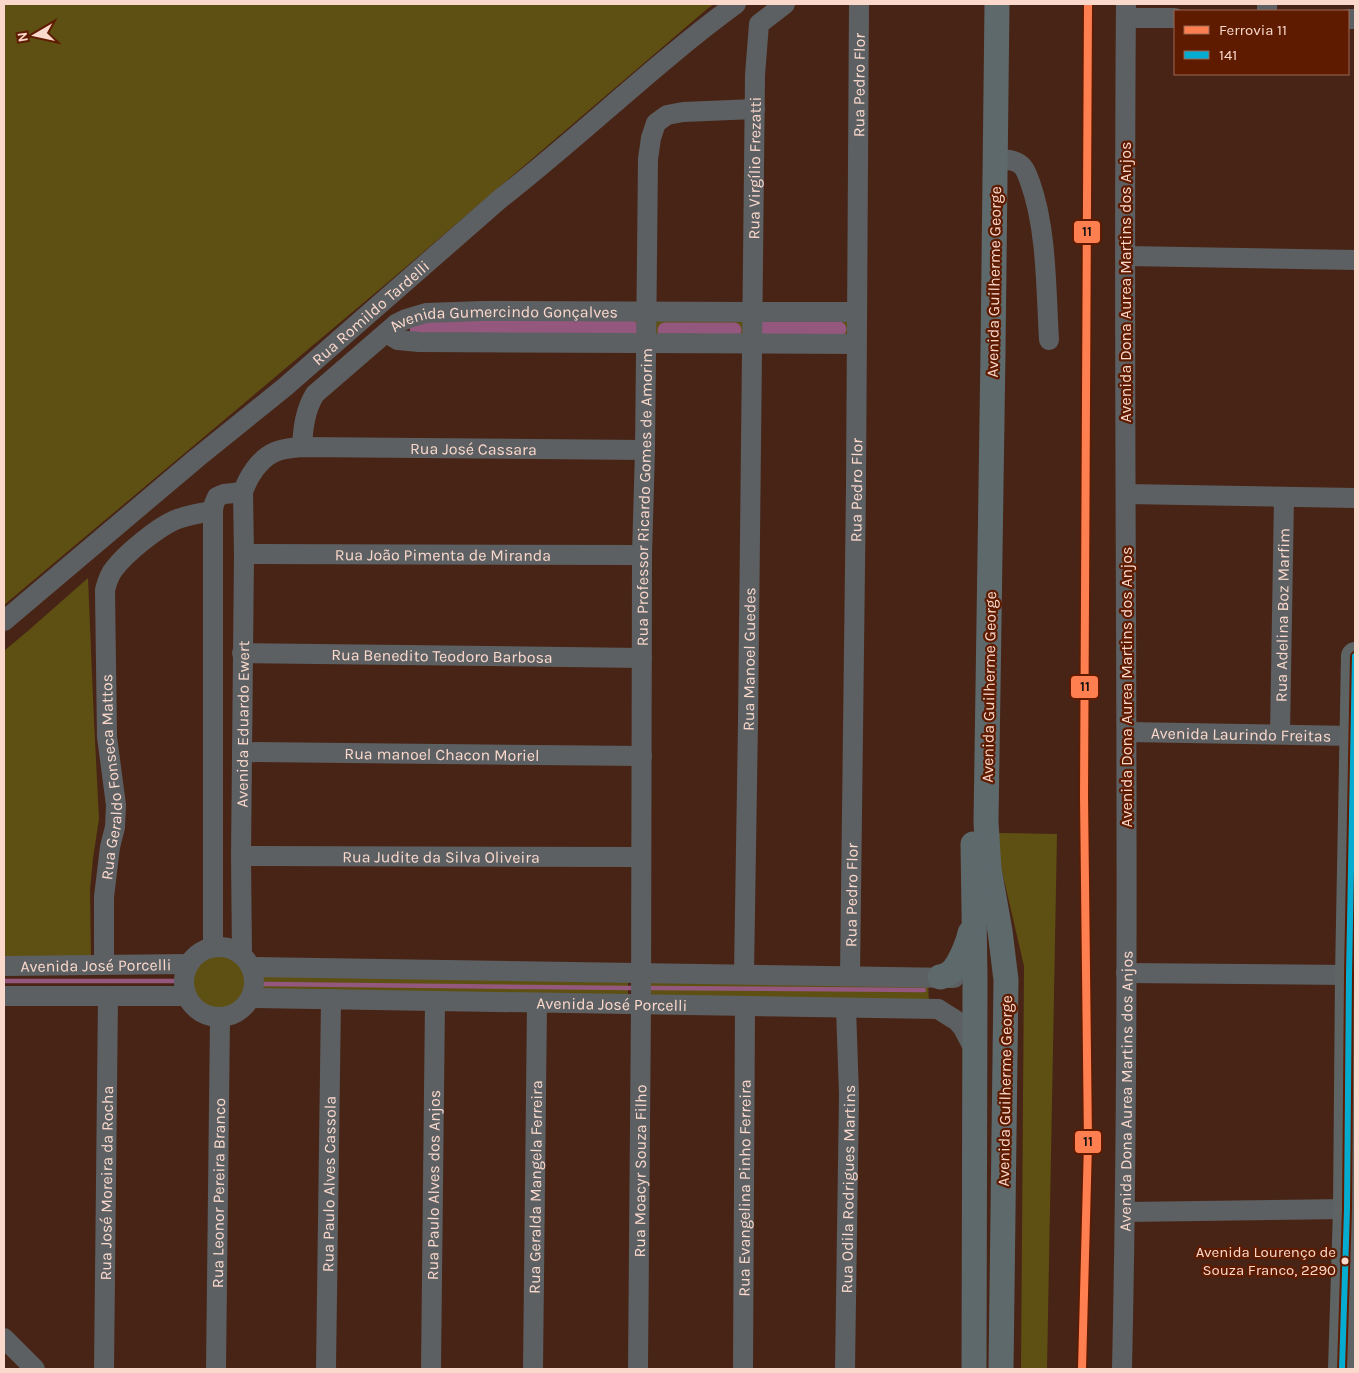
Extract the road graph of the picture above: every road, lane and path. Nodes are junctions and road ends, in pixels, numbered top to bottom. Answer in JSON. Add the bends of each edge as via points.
{"nodes":[{"id":1,"x":736,"y":4,"type":"edge"},
{"id":2,"x":785,"y":4,"type":"edge"},
{"id":3,"x":858,"y":4,"type":"edge"},
{"id":4,"x":985,"y":4,"type":"edge"},
{"id":5,"x":997,"y":4,"type":"edge"},
{"id":6,"x":1126,"y":11,"type":"edge"},
{"id":7,"x":1174,"y":18,"type":"edge"},
{"id":8,"x":755,"y":109,"type":"junction"},
{"id":9,"x":995,"y":158,"type":"junction"},
{"id":10,"x":1125,"y":256,"type":"junction"},
{"id":11,"x":1355,"y":260,"type":"edge"},
{"id":12,"x":646,"y":311,"type":"junction"},
{"id":13,"x":752,"y":312,"type":"junction"},
{"id":14,"x":857,"y":312,"type":"junction"},
{"id":15,"x":386,"y":333,"type":"junction"},
{"id":16,"x":1049,"y":340,"type":"dead end"},
{"id":17,"x":646,"y":344,"type":"junction"},
{"id":18,"x":752,"y":344,"type":"junction"},
{"id":19,"x":856,"y":344,"type":"junction"},
{"id":20,"x":302,"y":447,"type":"junction"},
{"id":21,"x":645,"y":450,"type":"junction"},
{"id":22,"x":243,"y":492,"type":"junction"},
{"id":23,"x":1126,"y":494,"type":"junction"},
{"id":24,"x":1284,"y":497,"type":"junction"},
{"id":25,"x":1355,"y":498,"type":"edge"},
{"id":26,"x":213,"y":512,"type":"junction"},
{"id":27,"x":244,"y":554,"type":"junction"},
{"id":28,"x":642,"y":555,"type":"junction"},
{"id":29,"x":4,"y":621,"type":"edge"},
{"id":30,"x":242,"y":653,"type":"junction"},
{"id":31,"x":1355,"y":656,"type":"edge"},
{"id":32,"x":642,"y":658,"type":"junction"},
{"id":33,"x":1127,"y":732,"type":"junction"},
{"id":34,"x":1280,"y":734,"type":"junction"},
{"id":35,"x":1354,"y":736,"type":"junction"},
{"id":36,"x":242,"y":752,"type":"junction"},
{"id":37,"x":642,"y":756,"type":"junction"},
{"id":38,"x":241,"y":856,"type":"junction"},
{"id":39,"x":641,"y":858,"type":"junction"},
{"id":40,"x":973,"y":919,"type":"junction"},
{"id":41,"x":213,"y":947,"type":"junction"},
{"id":42,"x":247,"y":961,"type":"junction"},
{"id":43,"x":189,"y":964,"type":"junction"},
{"id":44,"x":104,"y":965,"type":"junction"},
{"id":45,"x":4,"y":966,"type":"edge"},
{"id":46,"x":641,"y":973,"type":"junction"},
{"id":47,"x":1126,"y":973,"type":"junction"},
{"id":48,"x":744,"y":974,"type":"junction"},
{"id":49,"x":1349,"y":975,"type":"junction"},
{"id":50,"x":850,"y":976,"type":"junction"},
{"id":51,"x":940,"y":978,"type":"junction"},
{"id":52,"x":975,"y":978,"type":"junction"},
{"id":53,"x":4,"y":996,"type":"edge"},
{"id":54,"x":108,"y":996,"type":"junction"},
{"id":55,"x":187,"y":996,"type":"junction"},
{"id":56,"x":251,"y":998,"type":"junction"},
{"id":57,"x":331,"y":999,"type":"junction"},
{"id":58,"x":435,"y":1001,"type":"junction"},
{"id":59,"x":537,"y":1003,"type":"junction"},
{"id":60,"x":641,"y":1005,"type":"junction"},
{"id":61,"x":745,"y":1007,"type":"junction"},
{"id":62,"x":846,"y":1008,"type":"junction"},
{"id":63,"x":938,"y":1010,"type":"junction"},
{"id":64,"x":220,"y":1017,"type":"junction"},
{"id":65,"x":1005,"y":1048,"type":"junction"},
{"id":66,"x":974,"y":1049,"type":"junction"},
{"id":67,"x":1347,"y":1209,"type":"junction"},
{"id":68,"x":1126,"y":1212,"type":"junction"},
{"id":69,"x":4,"y":1338,"type":"edge"},
{"id":70,"x":35,"y":1369,"type":"edge"},
{"id":71,"x":104,"y":1369,"type":"edge"},
{"id":72,"x":216,"y":1369,"type":"edge"},
{"id":73,"x":326,"y":1369,"type":"edge"},
{"id":74,"x":431,"y":1369,"type":"edge"},
{"id":75,"x":534,"y":1369,"type":"edge"},
{"id":76,"x":638,"y":1369,"type":"edge"},
{"id":77,"x":743,"y":1369,"type":"edge"},
{"id":78,"x":845,"y":1369,"type":"edge"},
{"id":79,"x":974,"y":1369,"type":"edge"},
{"id":80,"x":1002,"y":1369,"type":"edge"},
{"id":81,"x":1122,"y":1369,"type":"edge"},
{"id":82,"x":1342,"y":1369,"type":"edge"}],
"edges":[{"from":1,"to":29,"type":"street","name":"Rua Romildo Tardelli","via":[[663,61],[285,387]]},
{"from":2,"to":8,"type":"street","name":"Rua Virgílio Frezatti","via":[[759,24]]},
{"from":3,"to":14,"type":"street","name":"Rua Pedro Flor"},
{"from":4,"to":40,"type":"main road","name":"Avenida Guilherme George","via":[[984,212],[972,775]]},
{"from":5,"to":9,"type":"main road","name":"Avenida Guilherme George"},
{"from":6,"to":7,"type":"street"},
{"from":6,"to":10,"type":"street","name":"Avenida Dona Aurea Martins dos Anjos"},
{"from":8,"to":12,"type":"street","name":"Rua Professor Ricardo Gomes de Amorim","via":[[683,112],[656,122],[648,159]]},
{"from":8,"to":13,"type":"street","name":"Rua Virgílio Frezatti"},
{"from":9,"to":16,"type":"street","via":[[1023,166],[1031,186],[1042,241]]},
{"from":9,"to":65,"type":"main road","name":"Avenida Guilherme George","via":[[986,822],[989,869],[1006,980]]},
{"from":10,"to":11,"type":"street"},
{"from":10,"to":23,"type":"street","name":"Avenida Dona Aurea Martins dos Anjos"},
{"from":12,"to":13,"type":"street","name":"Avenida Gumercindo Gonçalves"},
{"from":12,"to":15,"type":"street","name":"Avenida Gumercindo Gonçalves","via":[[426,313],[406,319]]},
{"from":12,"to":17,"type":"street","name":"Rua Professor Ricardo Gomes de Amorim"},
{"from":13,"to":14,"type":"street","name":"Avenida Gumercindo Gonçalves"},
{"from":13,"to":18,"type":"street","name":"Rua Virgílio Frezatti"},
{"from":14,"to":19,"type":"street","name":"Rua Pedro Flor"},
{"from":15,"to":17,"type":"street","name":"Avenida Gumercindo Gonçalves","via":[[398,340],[419,342]]},
{"from":15,"to":20,"type":"street","via":[[315,394],[305,419]]},
{"from":17,"to":18,"type":"street","name":"Avenida Gumercindo Gonçalves"},
{"from":17,"to":21,"type":"street","name":"Rua Professor Ricardo Gomes de Amorim"},
{"from":18,"to":19,"type":"street","name":"Avenida Gumercindo Gonçalves"},
{"from":18,"to":48,"type":"street","name":"Rua Manoel Guedes"},
{"from":19,"to":50,"type":"street","name":"Rua Pedro Flor"},
{"from":20,"to":21,"type":"street","name":"Rua José Cassara"},
{"from":20,"to":22,"type":"street","name":"Rua José Cassara","via":[[273,453],[250,475]]},
{"from":21,"to":28,"type":"street","name":"Rua Professor Ricardo Gomes de Amorim"},
{"from":22,"to":26,"type":"street","via":[[217,497]]},
{"from":22,"to":27,"type":"street","name":"Avenida Eduardo Ewert"},
{"from":23,"to":24,"type":"street"},
{"from":23,"to":33,"type":"street","name":"Avenida Dona Aurea Martins dos Anjos"},
{"from":24,"to":25,"type":"street"},
{"from":24,"to":34,"type":"street","name":"Rua Adelina Boz Marfim"},
{"from":26,"to":41,"type":"street","name":"Avenida Eduardo Ewert"},
{"from":26,"to":44,"type":"street","name":"Rua Geraldo Fonseca Mattos","via":[[187,516],[164,526],[114,568],[105,590],[107,737],[116,805],[104,897]]},
{"from":27,"to":28,"type":"street","name":"Rua João Pimenta de Miranda"},
{"from":27,"to":30,"type":"street","name":"Avenida Eduardo Ewert"},
{"from":28,"to":32,"type":"street","name":"Rua Professor Ricardo Gomes de Amorim"},
{"from":30,"to":32,"type":"street","name":"Rua Benedito Teodoro Barbosa"},
{"from":30,"to":36,"type":"street","name":"Avenida Eduardo Ewert"},
{"from":31,"to":35,"type":"highway"},
{"from":32,"to":37,"type":"street","name":"Rua Professor Ricardo Gomes de Amorim"},
{"from":33,"to":34,"type":"street","name":"Avenida Laurindo Freitas"},
{"from":33,"to":47,"type":"street","name":"Avenida Dona Aurea Martins dos Anjos"},
{"from":34,"to":35,"type":"street","name":"Avenida Laurindo Freitas"},
{"from":35,"to":49,"type":"highway"},
{"from":36,"to":37,"type":"street","name":"Rua manoel Chacon Moriel"},
{"from":36,"to":38,"type":"street","name":"Avenida Eduardo Ewert"},
{"from":37,"to":39,"type":"street","name":"Rua Professor Ricardo Gomes de Amorim"},
{"from":38,"to":39,"type":"street","name":"Rua Judite da Silva Oliveira"},
{"from":38,"to":42,"type":"street","name":"Avenida Eduardo Ewert"},
{"from":39,"to":46,"type":"street","name":"Rua Professor Ricardo Gomes de Amorim"},
{"from":40,"to":51,"type":"main road","via":[[957,964]]},
{"from":40,"to":52,"type":"main road","name":"Avenida Guilherme George"},
{"from":41,"to":42,"type":"street","via":[[233,950]]},
{"from":41,"to":43,"type":"street","via":[[204,950]]},
{"from":42,"to":46,"type":"street","name":"Avenida José Porcelli"},
{"from":42,"to":56,"type":"street","via":[[254,974]]},
{"from":43,"to":44,"type":"street","name":"Avenida José Porcelli"},
{"from":43,"to":55,"type":"street","via":[[184,981]]},
{"from":44,"to":45,"type":"street","name":"Avenida José Porcelli"},
{"from":46,"to":48,"type":"street","name":"Avenida José Porcelli"},
{"from":46,"to":60,"type":"street","name":"Rua Moacyr Souza Filho"},
{"from":47,"to":49,"type":"street"},
{"from":47,"to":68,"type":"street","name":"Avenida Dona Aurea Martins dos Anjos"},
{"from":48,"to":50,"type":"street","name":"Avenida José Porcelli"},
{"from":49,"to":67,"type":"highway"},
{"from":50,"to":51,"type":"street","name":"Avenida José Porcelli"},
{"from":51,"to":52,"type":"street","name":"Avenida José Porcelli"},
{"from":51,"to":63,"type":"street","via":[[945,990]]},
{"from":52,"to":65,"type":"main road","via":[[995,978],[998,985]]},
{"from":52,"to":66,"type":"main road","name":"Avenida Guilherme George"},
{"from":53,"to":54,"type":"street","name":"Avenida José Porcelli"},
{"from":54,"to":55,"type":"street","name":"Avenida José Porcelli"},
{"from":54,"to":71,"type":"street","name":"Rua José Moreira da Rocha"},
{"from":55,"to":64,"type":"street","via":[[196,1008],[207,1015]]},
{"from":56,"to":57,"type":"street","name":"Avenida José Porcelli"},
{"from":56,"to":64,"type":"street","via":[[237,1013]]},
{"from":57,"to":58,"type":"street","name":"Avenida José Porcelli"},
{"from":57,"to":73,"type":"street","name":"Rua Paulo Alves Cassola"},
{"from":58,"to":59,"type":"street","name":"Avenida José Porcelli"},
{"from":58,"to":74,"type":"street","name":"Rua Paulo Alves dos Anjos"},
{"from":59,"to":60,"type":"street","name":"Avenida José Porcelli"},
{"from":59,"to":75,"type":"street","name":"Rua Geralda Mangela Ferreira"},
{"from":60,"to":61,"type":"street","name":"Avenida José Porcelli"},
{"from":60,"to":76,"type":"street","name":"Rua Moacyr Souza Filho"},
{"from":61,"to":62,"type":"street","name":"Avenida José Porcelli"},
{"from":61,"to":77,"type":"street","name":"Rua Evangelina Pinho Ferreira"},
{"from":62,"to":63,"type":"street","name":"Avenida José Porcelli"},
{"from":62,"to":78,"type":"street","name":"Rua Odila Rodrigues Martins","via":[[849,1104]]},
{"from":63,"to":66,"type":"street","via":[[957,1021]]},
{"from":64,"to":72,"type":"street","name":"Rua Leonor Pereira Branco"},
{"from":65,"to":80,"type":"main road","name":"Avenida Guilherme George"},
{"from":66,"to":79,"type":"main road","name":"Avenida Guilherme George"},
{"from":67,"to":68,"type":"street"},
{"from":67,"to":82,"type":"highway"},
{"from":68,"to":81,"type":"street","name":"Avenida Dona Aurea Martins dos Anjos"},
{"from":69,"to":70,"type":"street"}]}
